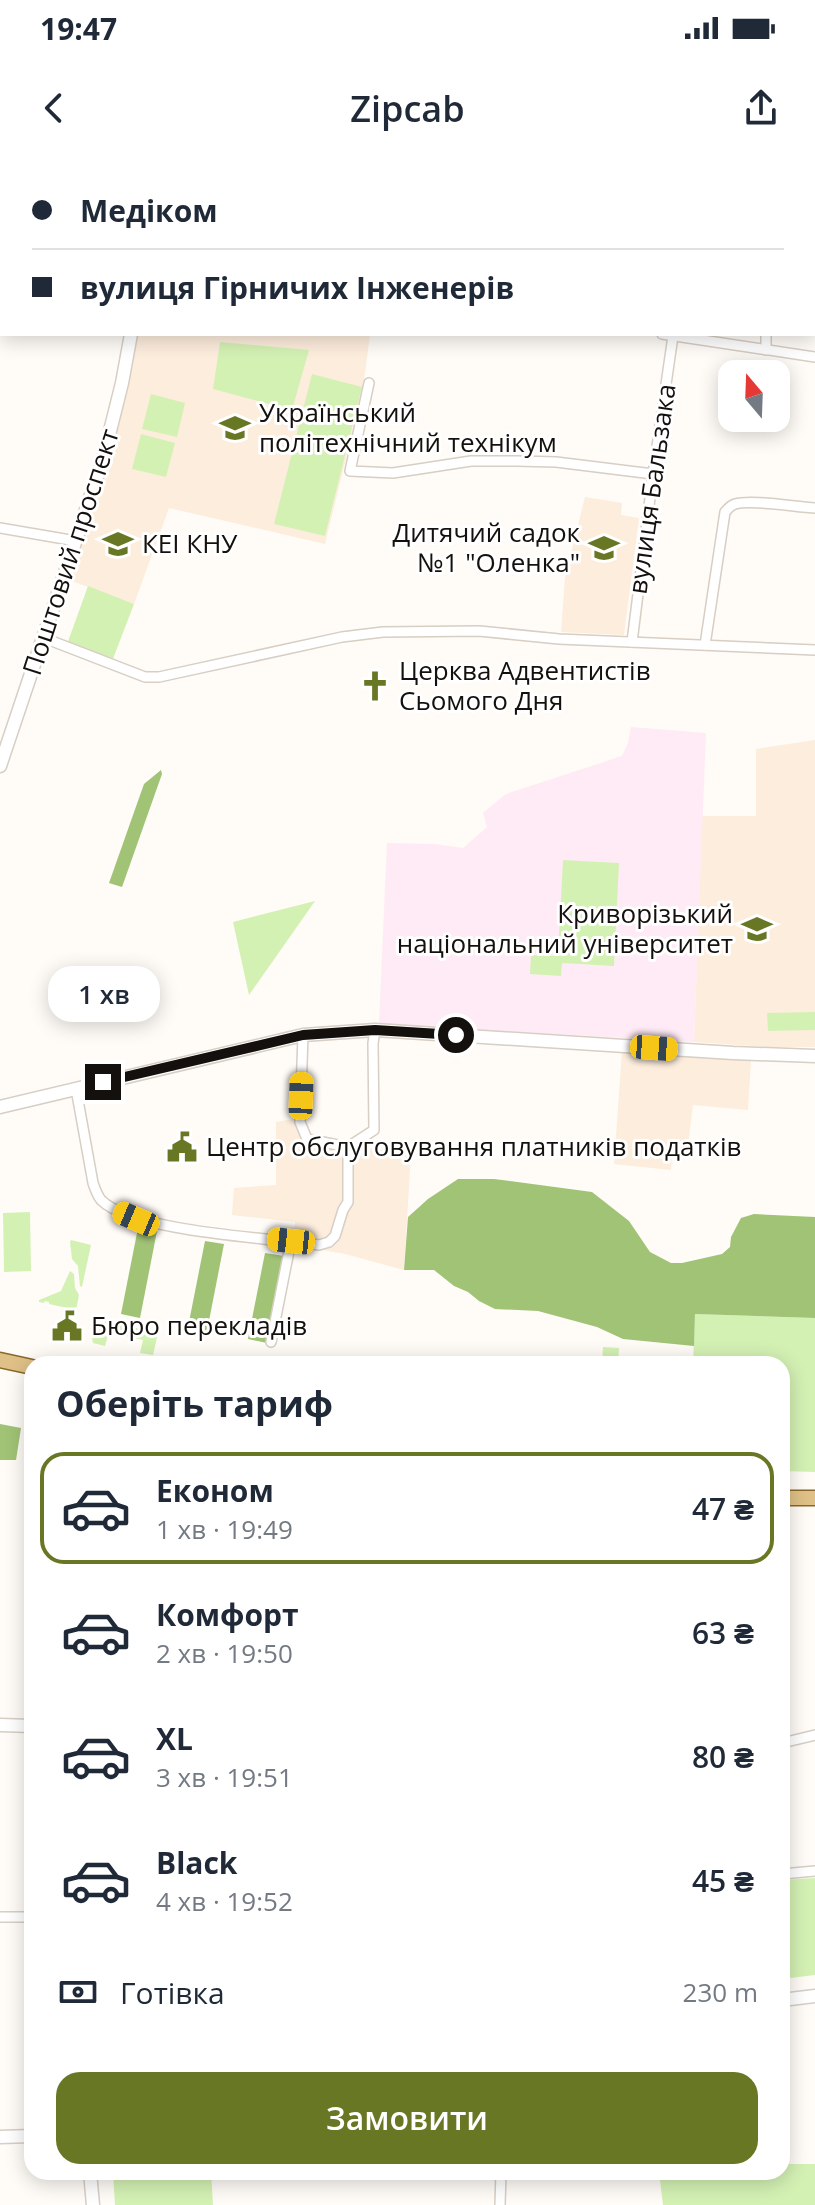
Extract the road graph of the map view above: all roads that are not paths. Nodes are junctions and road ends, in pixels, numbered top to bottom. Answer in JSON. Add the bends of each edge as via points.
{"nodes":[{"id":1,"x":131,"y":336,"type":"edge"},
{"id":2,"x":673,"y":336,"type":"joint"},
{"id":3,"x":766,"y":336,"type":"edge"},
{"id":4,"x":766,"y":350,"type":"junction"},
{"id":5,"x":815,"y":357,"type":"edge"},
{"id":6,"x":369,"y":383,"type":"dead end"},
{"id":7,"x":653,"y":474,"type":"junction"},
{"id":8,"x":815,"y":508,"type":"edge"},
{"id":9,"x":0,"y":528,"type":"edge"},
{"id":10,"x":76,"y":541,"type":"junction"},
{"id":11,"x":44,"y":638,"type":"junction"},
{"id":12,"x":632,"y":642,"type":"junction"},
{"id":13,"x":705,"y":645,"type":"junction"},
{"id":14,"x":815,"y":650,"type":"edge"},
{"id":15,"x":0,"y":766,"type":"edge"},
{"id":16,"x":375,"y":1030,"type":"junction"},
{"id":17,"x":303,"y":1035,"type":"junction"},
{"id":18,"x":815,"y":1056,"type":"edge"},
{"id":19,"x":76,"y":1089,"type":"junction"},
{"id":20,"x":0,"y":1107,"type":"edge"},
{"id":21,"x":348,"y":1147,"type":"junction"},
{"id":22,"x":291,"y":1241,"type":"junction"},
{"id":23,"x":271,"y":1342,"type":"dead end"},
{"id":24,"x":0,"y":1360,"type":"edge"},
{"id":25,"x":24,"y":1365,"type":"edge"},
{"id":26,"x":790,"y":1498,"type":"edge"},
{"id":27,"x":815,"y":1498,"type":"edge"},
{"id":28,"x":0,"y":1725,"type":"edge"},
{"id":29,"x":24,"y":1726,"type":"edge"},
{"id":30,"x":815,"y":1735,"type":"edge"},
{"id":31,"x":790,"y":1741,"type":"edge"},
{"id":32,"x":815,"y":1871,"type":"edge"},
{"id":33,"x":790,"y":1873,"type":"edge"},
{"id":34,"x":0,"y":1917,"type":"edge"},
{"id":35,"x":24,"y":1917,"type":"edge"},
{"id":36,"x":815,"y":1996,"type":"edge"},
{"id":37,"x":790,"y":1999,"type":"edge"},
{"id":38,"x":24,"y":2136,"type":"edge"},
{"id":39,"x":0,"y":2137,"type":"edge"},
{"id":40,"x":91,"y":2180,"type":"edge"},
{"id":41,"x":501,"y":2180,"type":"edge"},
{"id":42,"x":93,"y":2205,"type":"edge"},
{"id":43,"x":500,"y":2205,"type":"edge"}],
"edges":[{"from":1,"to":10,"type":"street","name":"Поштовий проспект","via":[[103,459]]},
{"from":2,"to":4,"type":"street"},
{"from":2,"to":7,"type":"street","name":"вулиця Бальзака"},
{"from":3,"to":4,"type":"street"},
{"from":4,"to":5,"type":"street"},
{"from":6,"to":7,"type":"street","via":[[350,471],[393,473],[502,461]]},
{"from":7,"to":12,"type":"street","name":"вулиця Бальзака"},
{"from":8,"to":13,"type":"street","via":[[749,502],[728,508]]},
{"from":9,"to":10,"type":"street"},
{"from":10,"to":11,"type":"street","name":"Поштовий проспект"},
{"from":11,"to":12,"type":"street","via":[[145,677],[383,632],[479,631]]},
{"from":11,"to":15,"type":"street","name":"Поштовий проспект"},
{"from":12,"to":13,"type":"street"},
{"from":13,"to":14,"type":"street"},
{"from":16,"to":17,"type":"street"},
{"from":16,"to":18,"type":"street"},
{"from":16,"to":21,"type":"street","via":[[374,1130]]},
{"from":17,"to":19,"type":"street"},
{"from":17,"to":21,"type":"street","via":[[302,1131],[307,1139]]},
{"from":19,"to":20,"type":"street"},
{"from":19,"to":22,"type":"street","via":[[92,1178],[103,1202],[136,1219]]},
{"from":21,"to":22,"type":"street","via":[[348,1202],[335,1236],[319,1245]]},
{"from":22,"to":23,"type":"street"},
{"from":24,"to":25,"type":"main road"},
{"from":26,"to":27,"type":"main road"},
{"from":28,"to":29,"type":"street"},
{"from":30,"to":31,"type":"street"},
{"from":32,"to":33,"type":"street"},
{"from":34,"to":35,"type":"street"},
{"from":36,"to":37,"type":"street"},
{"from":38,"to":39,"type":"street"},
{"from":40,"to":42,"type":"street"},
{"from":41,"to":43,"type":"street"}]}
